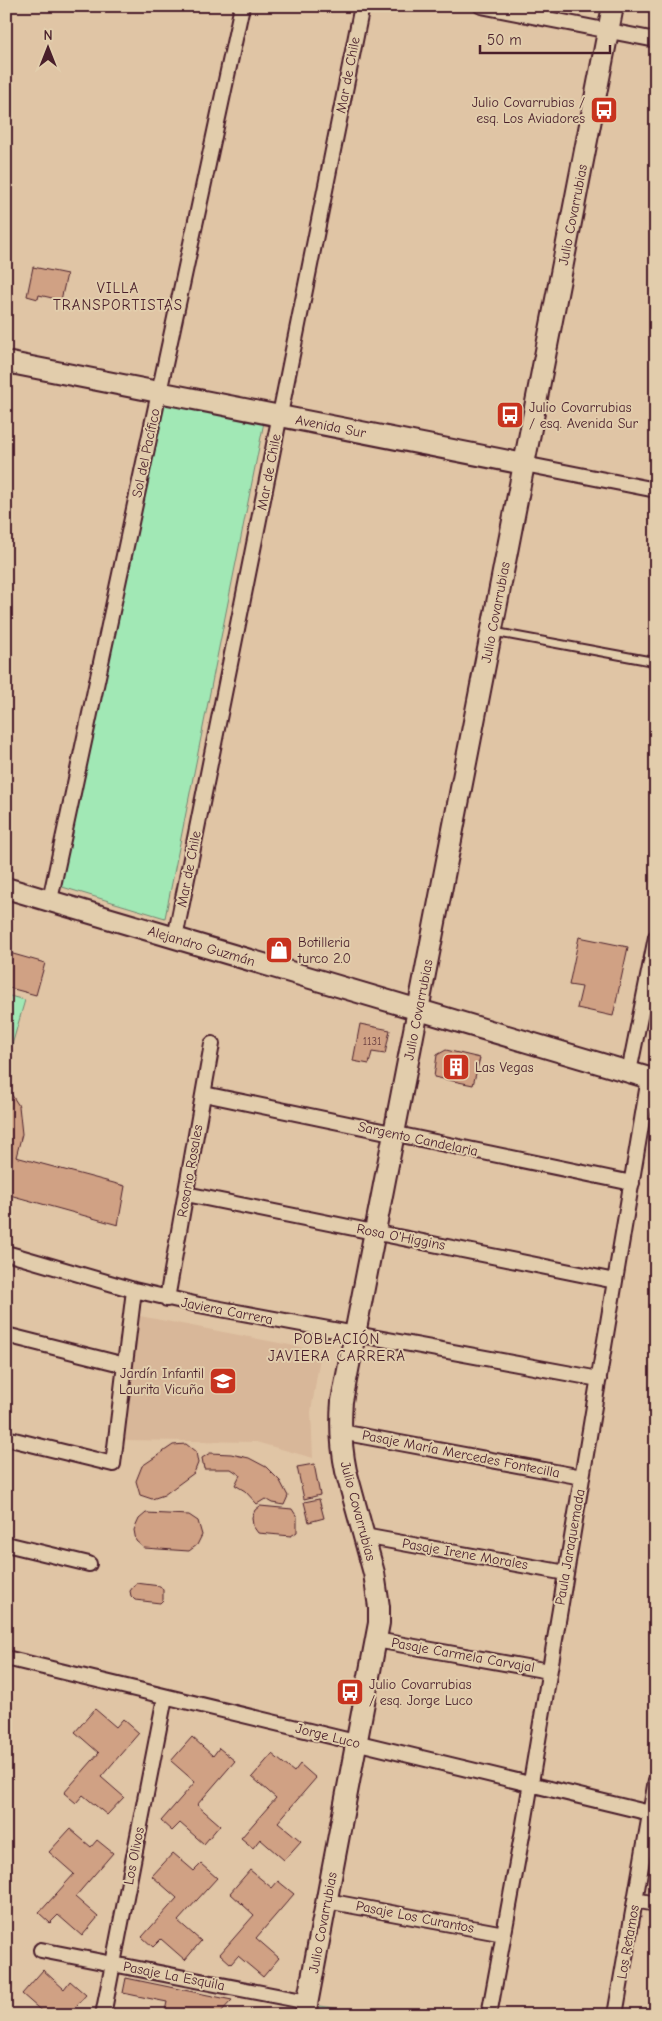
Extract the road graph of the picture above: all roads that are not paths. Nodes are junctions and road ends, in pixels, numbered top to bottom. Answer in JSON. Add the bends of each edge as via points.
{"nodes":[{"id":1,"x":242,"y":6,"type":"edge"},
{"id":2,"x":362,"y":6,"type":"edge"},
{"id":3,"x":481,"y":6,"type":"edge"},
{"id":4,"x":613,"y":6,"type":"edge"},
{"id":5,"x":608,"y":31,"type":"junction"},
{"id":6,"x":656,"y":40,"type":"edge"},
{"id":7,"x":6,"y":362,"type":"edge"},
{"id":8,"x":159,"y":393,"type":"junction"},
{"id":9,"x":280,"y":417,"type":"junction"},
{"id":10,"x":524,"y":464,"type":"junction"},
{"id":11,"x":656,"y":490,"type":"edge"},
{"id":12,"x":491,"y":632,"type":"junction"},
{"id":13,"x":656,"y":662,"type":"edge"},
{"id":14,"x":6,"y":888,"type":"edge"},
{"id":15,"x":50,"y":900,"type":"junction"},
{"id":16,"x":656,"y":937,"type":"edge"},
{"id":17,"x":175,"y":938,"type":"junction"},
{"id":18,"x":417,"y":1010,"type":"junction"},
{"id":19,"x":212,"y":1044,"type":"dead end"},
{"id":20,"x":630,"y":1072,"type":"junction"},
{"id":21,"x":652,"y":1079,"type":"edge"},
{"id":22,"x":204,"y":1094,"type":"junction"},
{"id":23,"x":394,"y":1134,"type":"junction"},
{"id":24,"x":632,"y":1183,"type":"junction"},
{"id":25,"x":186,"y":1194,"type":"junction"},
{"id":26,"x":374,"y":1232,"type":"junction"},
{"id":27,"x":6,"y":1253,"type":"edge"},
{"id":28,"x":615,"y":1281,"type":"junction"},
{"id":29,"x":134,"y":1290,"type":"junction"},
{"id":30,"x":167,"y":1298,"type":"junction"},
{"id":31,"x":6,"y":1335,"type":"edge"},
{"id":32,"x":354,"y":1335,"type":"junction"},
{"id":33,"x":125,"y":1365,"type":"junction"},
{"id":34,"x":599,"y":1379,"type":"junction"},
{"id":35,"x":341,"y":1432,"type":"junction"},
{"id":36,"x":6,"y":1438,"type":"edge"},
{"id":37,"x":582,"y":1477,"type":"junction"},
{"id":38,"x":364,"y":1536,"type":"junction"},
{"id":39,"x":6,"y":1544,"type":"edge"},
{"id":40,"x":88,"y":1564,"type":"dead end"},
{"id":41,"x":566,"y":1573,"type":"junction"},
{"id":42,"x":376,"y":1640,"type":"junction"},
{"id":43,"x":6,"y":1658,"type":"edge"},
{"id":44,"x":549,"y":1671,"type":"junction"},
{"id":45,"x":164,"y":1697,"type":"junction"},
{"id":46,"x":356,"y":1743,"type":"junction"},
{"id":47,"x":530,"y":1784,"type":"junction"},
{"id":48,"x":655,"y":1788,"type":"edge"},
{"id":49,"x":650,"y":1813,"type":"junction"},
{"id":50,"x":635,"y":1900,"type":"junction"},
{"id":51,"x":327,"y":1901,"type":"junction"},
{"id":52,"x":656,"y":1904,"type":"edge"},
{"id":53,"x":504,"y":1934,"type":"junction"},
{"id":54,"x":41,"y":1950,"type":"dead end"},
{"id":55,"x":113,"y":1964,"type":"junction"},
{"id":56,"x":306,"y":2009,"type":"edge"},
{"id":57,"x":103,"y":2015,"type":"edge"},
{"id":58,"x":489,"y":2015,"type":"edge"},
{"id":59,"x":615,"y":2015,"type":"edge"}],
"edges":[{"from":1,"to":8,"type":"street","name":"Sol del Pacífico"},
{"from":2,"to":9,"type":"street","name":"Mar de Chile"},
{"from":3,"to":5,"type":"street"},
{"from":4,"to":5,"type":"street","name":"Julio Covarrubias"},
{"from":5,"to":6,"type":"street"},
{"from":5,"to":10,"type":"street","name":"Julio Covarrubias"},
{"from":7,"to":8,"type":"street","name":"Avenida Sur"},
{"from":8,"to":9,"type":"street","name":"Avenida Sur"},
{"from":8,"to":15,"type":"street","name":"Sol del Pacífico"},
{"from":9,"to":10,"type":"street","name":"Avenida Sur"},
{"from":9,"to":17,"type":"street","name":"Mar de Chile"},
{"from":10,"to":11,"type":"street","name":"Avenida Sur"},
{"from":10,"to":12,"type":"street","name":"Julio Covarrubias"},
{"from":12,"to":13,"type":"lane"},
{"from":12,"to":18,"type":"street","name":"Julio Covarrubias"},
{"from":14,"to":15,"type":"street","name":"Alejandro Guzmán"},
{"from":15,"to":17,"type":"street","name":"Alejandro Guzmán"},
{"from":16,"to":20,"type":"street"},
{"from":17,"to":18,"type":"street","name":"Alejandro Guzmán"},
{"from":18,"to":20,"type":"street","name":"Alejandro Guzmán"},
{"from":18,"to":23,"type":"street","name":"Julio Covarrubias"},
{"from":19,"to":22,"type":"street","name":"Rosario Rosales"},
{"from":20,"to":21,"type":"street","name":"Alejandro Guzmán"},
{"from":21,"to":24,"type":"street","name":"Paula Jaraquemada"},
{"from":22,"to":23,"type":"street","name":"Sargento Candelaria"},
{"from":22,"to":25,"type":"street","name":"Rosario Rosales"},
{"from":23,"to":24,"type":"street","name":"Sargento Candelaria"},
{"from":23,"to":26,"type":"street","name":"Julio Covarrubias"},
{"from":24,"to":28,"type":"street","name":"Paula Jaraquemada"},
{"from":25,"to":26,"type":"street","name":"Rosa O'Higgins"},
{"from":25,"to":30,"type":"street","name":"Rosario Rosales"},
{"from":26,"to":28,"type":"street","name":"Rosa O'Higgins"},
{"from":26,"to":32,"type":"street","name":"Julio Covarrubias"},
{"from":27,"to":29,"type":"street","name":"Javiera Carrera"},
{"from":28,"to":34,"type":"street","name":"Paula Jaraquemada"},
{"from":29,"to":30,"type":"street","name":"Javiera Carrera"},
{"from":29,"to":33,"type":"street"},
{"from":30,"to":32,"type":"street","name":"Javiera Carrera"},
{"from":31,"to":33,"type":"street"},
{"from":32,"to":34,"type":"street","name":"Javiera Carrera"},
{"from":32,"to":35,"type":"street","name":"Julio Covarrubias","via":[[342,1401]]},
{"from":33,"to":36,"type":"street","via":[[113,1464]]},
{"from":34,"to":37,"type":"street","name":"Paula Jaraquemada"},
{"from":35,"to":37,"type":"street","name":"Pasaje María Mercedes Fontecilla"},
{"from":35,"to":38,"type":"street","name":"Julio Covarrubias","via":[[346,1471]]},
{"from":37,"to":41,"type":"street","name":"Paula Jaraquemada"},
{"from":38,"to":41,"type":"street","name":"Pasaje Irene Morales"},
{"from":38,"to":42,"type":"street","name":"Julio Covarrubias","via":[[380,1607]]},
{"from":39,"to":40,"type":"street"},
{"from":41,"to":44,"type":"street","name":"Paula Jaraquemada"},
{"from":42,"to":44,"type":"street","name":"Pasaje Carmela Carvajal"},
{"from":42,"to":46,"type":"street","name":"Julio Covarrubias"},
{"from":43,"to":45,"type":"street","name":"Jorge Luco"},
{"from":44,"to":47,"type":"street","name":"Paula Jaraquemada"},
{"from":45,"to":46,"type":"street","name":"Jorge Luco"},
{"from":45,"to":55,"type":"street","name":"Los Olivos"},
{"from":46,"to":47,"type":"street","name":"Jorge Luco"},
{"from":46,"to":51,"type":"street","name":"Julio Covarrubias"},
{"from":47,"to":49,"type":"street","name":"Jorge Luco"},
{"from":47,"to":53,"type":"street","name":"Paula Jaraquemada"},
{"from":48,"to":49,"type":"street","name":"Los Retamos"},
{"from":49,"to":50,"type":"street","name":"Los Retamos"},
{"from":50,"to":52,"type":"street"},
{"from":50,"to":59,"type":"street","name":"Los Retamos"},
{"from":51,"to":53,"type":"street","name":"Pasaje Los Curantos"},
{"from":51,"to":56,"type":"street","name":"Julio Covarrubias"},
{"from":53,"to":58,"type":"street","name":"Paula Jaraquemada"},
{"from":54,"to":55,"type":"street","name":"Pasaje La Esquila"},
{"from":55,"to":56,"type":"street","name":"Pasaje La Esquila"},
{"from":55,"to":57,"type":"street","name":"Los Olivos"}]}
